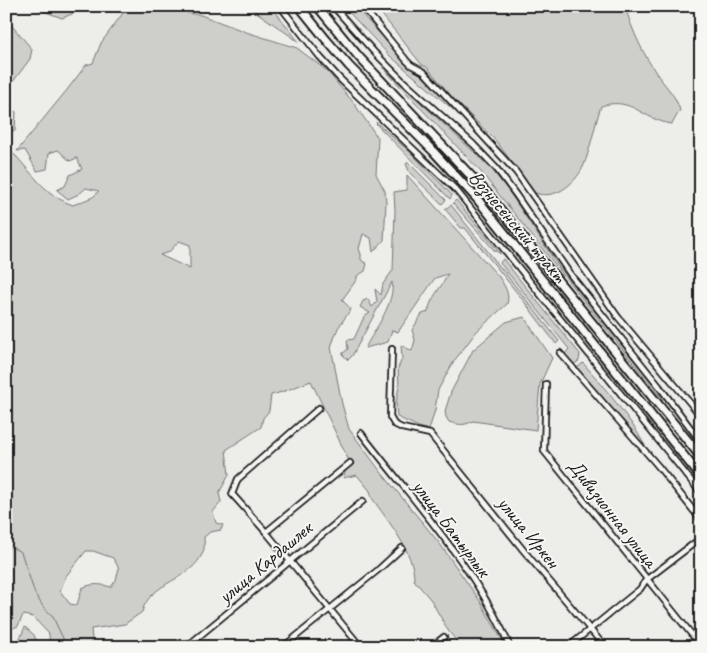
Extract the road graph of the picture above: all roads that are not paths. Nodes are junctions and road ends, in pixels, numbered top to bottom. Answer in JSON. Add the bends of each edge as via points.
{"nodes":[{"id":1,"x":280,"y":6,"type":"edge"},
{"id":2,"x":299,"y":6,"type":"edge"},
{"id":3,"x":317,"y":6,"type":"edge"},
{"id":4,"x":333,"y":6,"type":"edge"},
{"id":5,"x":362,"y":6,"type":"edge"},
{"id":6,"x":392,"y":350,"type":"dead end"},
{"id":7,"x":560,"y":353,"type":"dead end"},
{"id":8,"x":546,"y":384,"type":"dead end"},
{"id":9,"x":319,"y":408,"type":"dead end"},
{"id":10,"x":701,"y":416,"type":"edge"},
{"id":11,"x":361,"y":434,"type":"dead end"},
{"id":12,"x":701,"y":442,"type":"edge"},
{"id":13,"x":701,"y":457,"type":"edge"},
{"id":14,"x":350,"y":463,"type":"dead end"},
{"id":15,"x":701,"y":477,"type":"edge"},
{"id":16,"x":701,"y":493,"type":"edge"},
{"id":17,"x":363,"y":501,"type":"dead end"},
{"id":18,"x":701,"y":520,"type":"edge"},
{"id":19,"x":266,"y":532,"type":"junction"},
{"id":20,"x":701,"y":538,"type":"edge"},
{"id":21,"x":402,"y":548,"type":"dead end"},
{"id":22,"x":290,"y":562,"type":"junction"},
{"id":23,"x":646,"y":580,"type":"junction"},
{"id":24,"x":329,"y":608,"type":"junction"},
{"id":25,"x":590,"y":628,"type":"junction"},
{"id":26,"x":444,"y":637,"type":"dead end"},
{"id":27,"x":701,"y":646,"type":"edge"},
{"id":28,"x":186,"y":647,"type":"edge"},
{"id":29,"x":283,"y":647,"type":"edge"},
{"id":30,"x":361,"y":647,"type":"edge"},
{"id":31,"x":431,"y":647,"type":"edge"},
{"id":32,"x":510,"y":647,"type":"edge"},
{"id":33,"x":568,"y":647,"type":"edge"},
{"id":34,"x":605,"y":647,"type":"edge"}],
"edges":[{"from":1,"to":16,"type":"street","via":[[340,79],[456,190]]},
{"from":2,"to":15,"type":"main road","name":"Вознесенский тракт","via":[[349,66],[478,200]]},
{"from":3,"to":13,"type":"main road","name":"Вознесенский тракт","via":[[359,57],[486,193]]},
{"from":4,"to":12,"type":"street","via":[[397,75],[496,168],[564,266]]},
{"from":5,"to":10,"type":"street","via":[[411,65],[424,72],[516,172],[618,318]]},
{"from":6,"to":25,"type":"street","name":"улица Иркен","via":[[390,417],[394,424],[430,434]]},
{"from":7,"to":18,"type":"street"},
{"from":8,"to":23,"type":"street","name":"Дивизионная улица","via":[[544,451]]},
{"from":9,"to":19,"type":"street","via":[[238,479],[232,494]]},
{"from":11,"to":32,"type":"street","name":"улица Батырлык","via":[[464,565],[497,617]]},
{"from":14,"to":19,"type":"street"},
{"from":17,"to":22,"type":"street","name":"улица Кардашлек"},
{"from":19,"to":22,"type":"street"},
{"from":20,"to":23,"type":"street"},
{"from":21,"to":24,"type":"street"},
{"from":22,"to":24,"type":"street"},
{"from":22,"to":28,"type":"street","name":"улица Кардашлек"},
{"from":23,"to":25,"type":"street","via":[[640,589]]},
{"from":23,"to":27,"type":"street","name":"Дивизионная улица"},
{"from":24,"to":29,"type":"street"},
{"from":24,"to":30,"type":"street"},
{"from":25,"to":33,"type":"street"},
{"from":25,"to":34,"type":"street","name":"улица Иркен"},
{"from":26,"to":31,"type":"street"}]}
